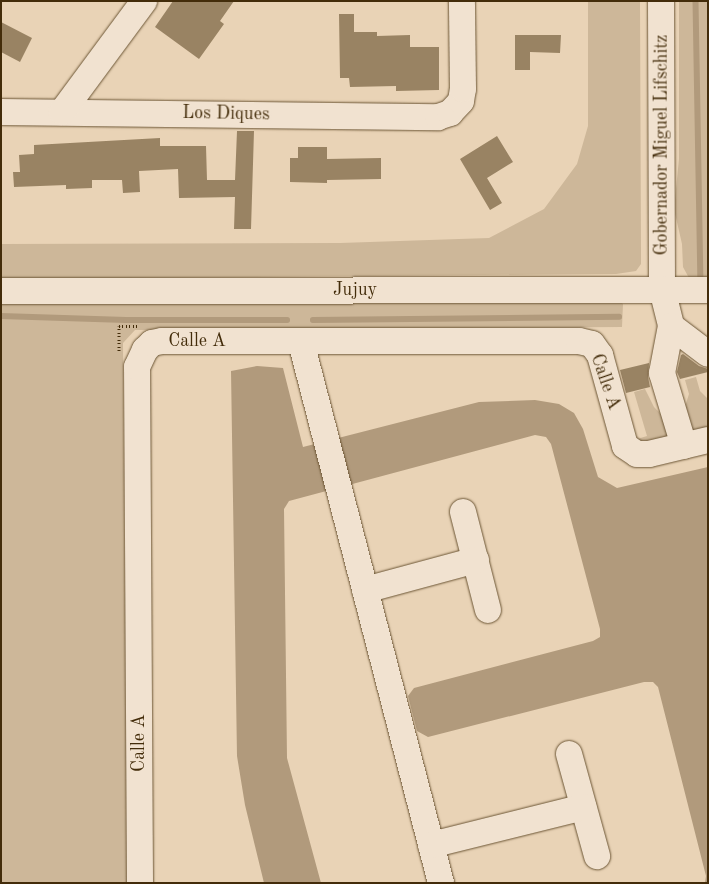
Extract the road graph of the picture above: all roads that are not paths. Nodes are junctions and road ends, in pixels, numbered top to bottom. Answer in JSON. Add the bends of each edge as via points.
{"nodes":[{"id":1,"x":122,"y":1,"type":"edge"},
{"id":2,"x":144,"y":1,"type":"edge"},
{"id":3,"x":462,"y":1,"type":"edge"},
{"id":4,"x":661,"y":1,"type":"edge"},
{"id":5,"x":1,"y":112,"type":"edge"},
{"id":6,"x":53,"y":112,"type":"junction"},
{"id":7,"x":662,"y":289,"type":"junction"},
{"id":8,"x":708,"y":290,"type":"edge"},
{"id":9,"x":1,"y":291,"type":"edge"},
{"id":10,"x":671,"y":326,"type":"junction"},
{"id":11,"x":300,"y":342,"type":"junction"},
{"id":12,"x":708,"y":354,"type":"edge"},
{"id":13,"x":696,"y":443,"type":"edge"},
{"id":14,"x":463,"y":512,"type":"dead end"},
{"id":15,"x":476,"y":560,"type":"junction"},
{"id":16,"x":365,"y":590,"type":"junction"},
{"id":17,"x":488,"y":610,"type":"dead end"},
{"id":18,"x":569,"y":754,"type":"dead end"},
{"id":19,"x":584,"y":807,"type":"junction"},
{"id":20,"x":431,"y":845,"type":"junction"},
{"id":21,"x":597,"y":856,"type":"dead end"},
{"id":22,"x":140,"y":883,"type":"edge"},
{"id":23,"x":440,"y":883,"type":"edge"}],
"edges":[{"from":1,"to":6,"type":"street"},
{"from":2,"to":6,"type":"street"},
{"from":3,"to":6,"type":"street","name":"Los Diques","via":[[461,101],[450,113],[438,117]]},
{"from":4,"to":7,"type":"street","name":"Gobernador Miguel Lifschitz"},
{"from":5,"to":6,"type":"street","name":"Los Diques"},
{"from":7,"to":8,"type":"street","name":"Jujuy"},
{"from":7,"to":9,"type":"street","name":"Jujuy"},
{"from":7,"to":10,"type":"street","name":"Gobernador Miguel Lifschitz"},
{"from":10,"to":12,"type":"street"},
{"from":10,"to":13,"type":"street","via":[[662,373]]},
{"from":11,"to":13,"type":"street","name":"Calle A","via":[[579,341],[592,344],[600,355],[625,446],[637,454],[649,454]]},
{"from":11,"to":16,"type":"street"},
{"from":11,"to":22,"type":"street","name":"Calle A","via":[[162,341],[152,343],[145,350],[137,367]]},
{"from":14,"to":15,"type":"street"},
{"from":15,"to":16,"type":"street"},
{"from":15,"to":17,"type":"street"},
{"from":16,"to":20,"type":"street"},
{"from":18,"to":19,"type":"street"},
{"from":19,"to":20,"type":"street"},
{"from":19,"to":21,"type":"street"},
{"from":20,"to":23,"type":"street"}]}
